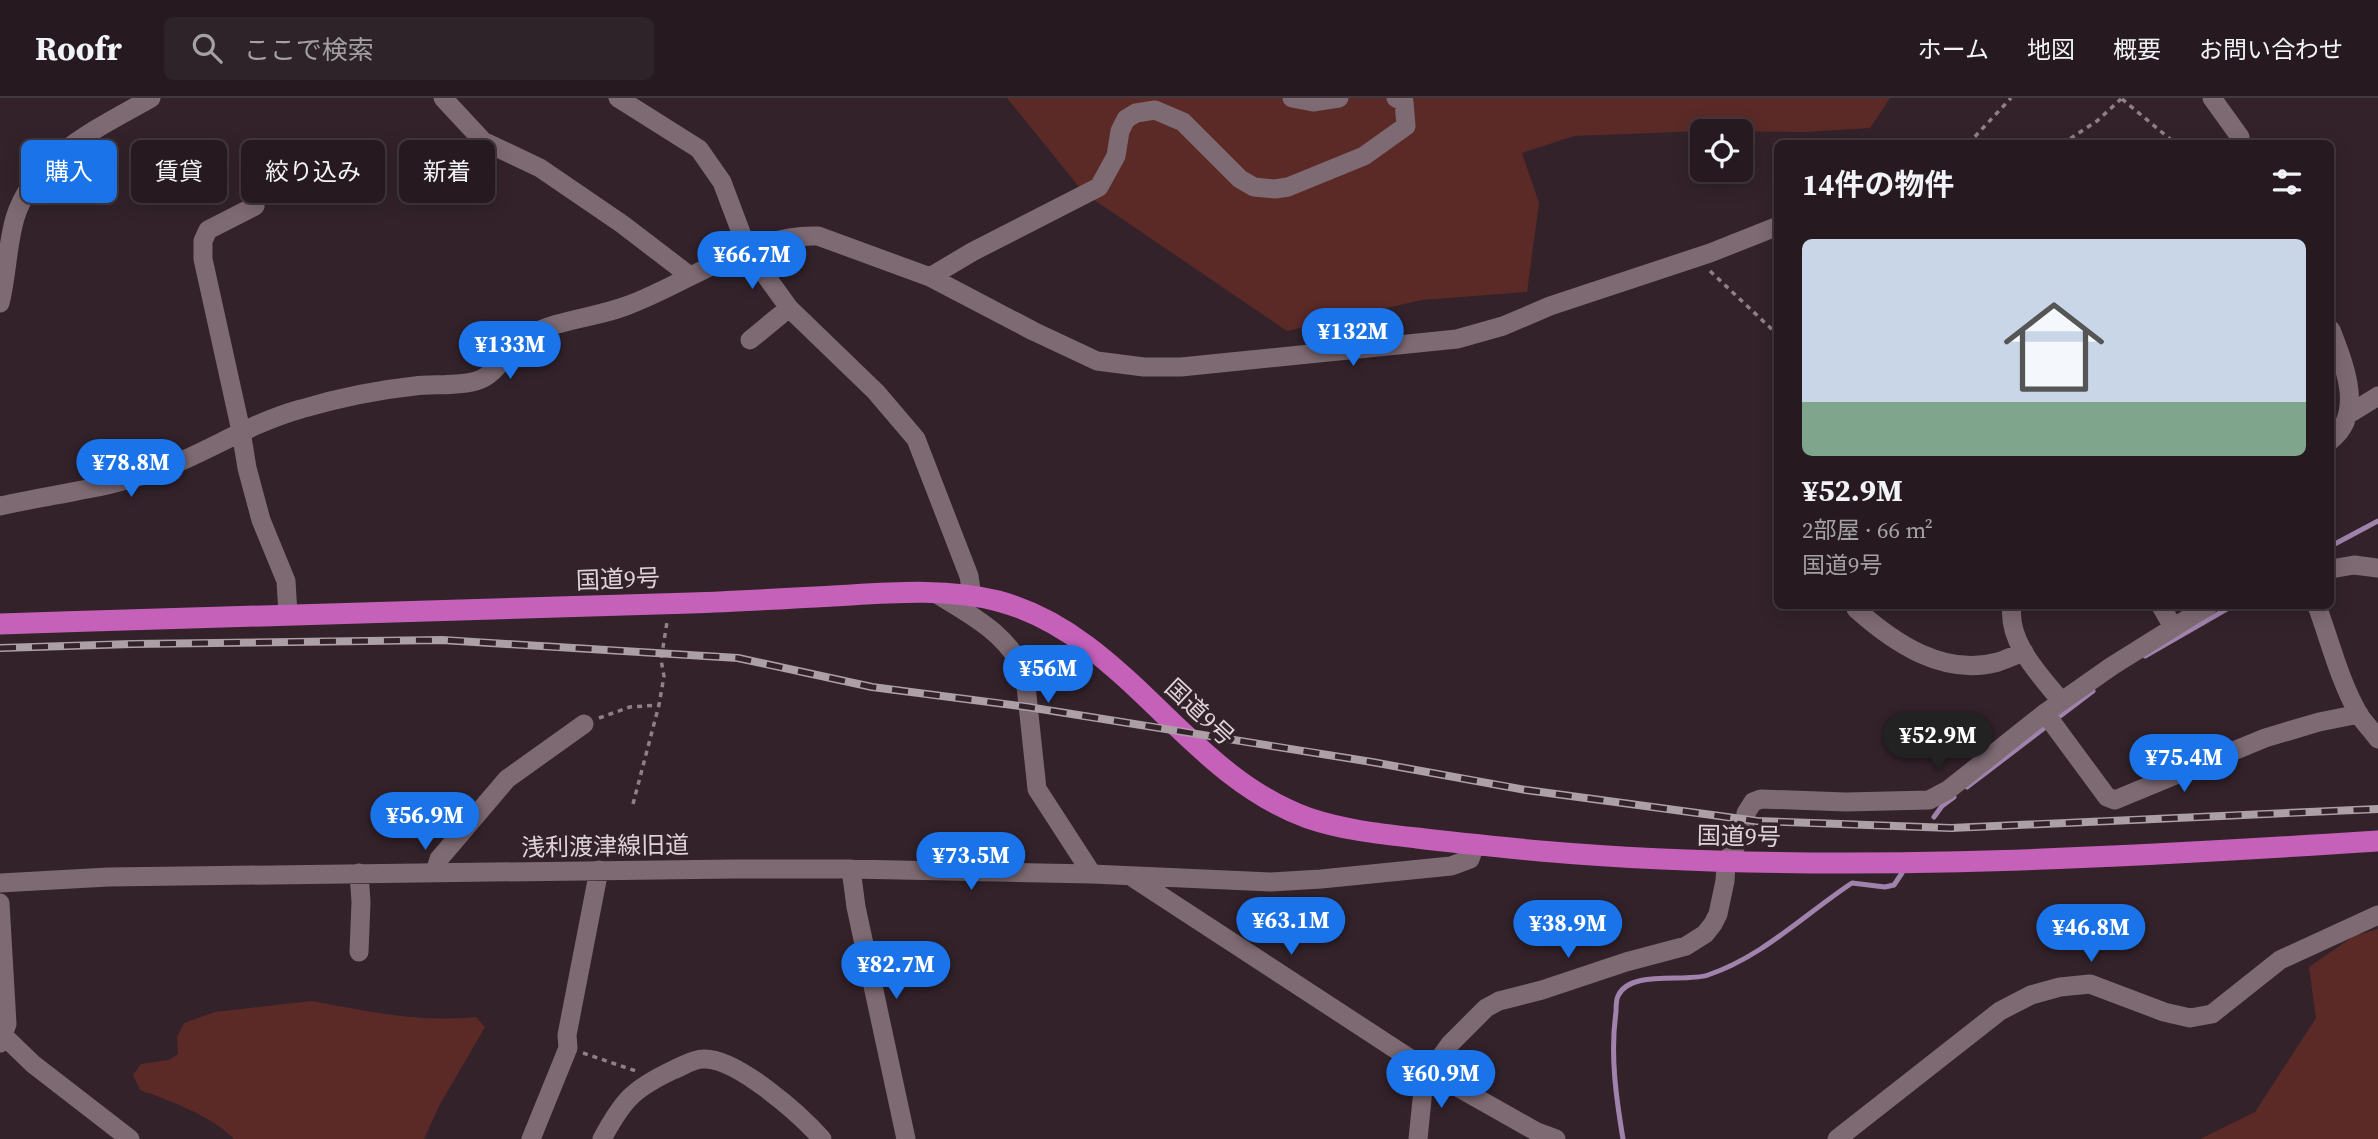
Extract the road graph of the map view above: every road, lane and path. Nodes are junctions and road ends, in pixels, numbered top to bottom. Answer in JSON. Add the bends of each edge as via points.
{"nodes":[{"id":1,"x":151,"y":98,"type":"edge"},
{"id":2,"x":443,"y":98,"type":"edge"},
{"id":3,"x":618,"y":98,"type":"edge"},
{"id":4,"x":1292,"y":98,"type":"edge"},
{"id":5,"x":1339,"y":98,"type":"edge"},
{"id":6,"x":1396,"y":98,"type":"edge"},
{"id":7,"x":2011,"y":98,"type":"edge"},
{"id":8,"x":2212,"y":98,"type":"edge"},
{"id":9,"x":2121,"y":99,"type":"edge"},
{"id":10,"x":1972,"y":140,"type":"edge"},
{"id":11,"x":2069,"y":140,"type":"edge"},
{"id":12,"x":2171,"y":140,"type":"edge"},
{"id":13,"x":2240,"y":140,"type":"edge"},
{"id":14,"x":255,"y":206,"type":"dead end"},
{"id":15,"x":1774,"y":228,"type":"edge"},
{"id":16,"x":748,"y":251,"type":"junction"},
{"id":17,"x":1695,"y":258,"type":"junction"},
{"id":18,"x":690,"y":276,"type":"junction"},
{"id":19,"x":930,"y":277,"type":"junction"},
{"id":20,"x":0,"y":303,"type":"edge"},
{"id":21,"x":789,"y":308,"type":"junction"},
{"id":22,"x":1774,"y":331,"type":"edge"},
{"id":23,"x":2334,"y":338,"type":"edge"},
{"id":24,"x":750,"y":340,"type":"dead end"},
{"id":25,"x":2378,"y":396,"type":"edge"},
{"id":26,"x":2349,"y":414,"type":"junction"},
{"id":27,"x":241,"y":431,"type":"junction"},
{"id":28,"x":2334,"y":438,"type":"edge"},
{"id":29,"x":0,"y":506,"type":"edge"},
{"id":30,"x":2334,"y":568,"type":"edge"},
{"id":31,"x":2378,"y":568,"type":"edge"},
{"id":32,"x":935,"y":593,"type":"junction"},
{"id":33,"x":972,"y":597,"type":"junction"},
{"id":34,"x":1856,"y":609,"type":"dead end"},
{"id":35,"x":2012,"y":609,"type":"edge"},
{"id":36,"x":2163,"y":609,"type":"edge"},
{"id":37,"x":2203,"y":609,"type":"edge"},
{"id":38,"x":2317,"y":609,"type":"edge"},
{"id":39,"x":669,"y":610,"type":"dead end"},
{"id":40,"x":288,"y":614,"type":"junction"},
{"id":41,"x":0,"y":624,"type":"edge"},
{"id":42,"x":2173,"y":627,"type":"junction"},
{"id":43,"x":2024,"y":652,"type":"junction"},
{"id":44,"x":2061,"y":701,"type":"junction"},
{"id":45,"x":659,"y":705,"type":"junction"},
{"id":46,"x":2359,"y":714,"type":"junction"},
{"id":47,"x":2049,"y":719,"type":"junction"},
{"id":48,"x":584,"y":724,"type":"joint"},
{"id":49,"x":2378,"y":739,"type":"edge"},
{"id":50,"x":633,"y":804,"type":"dead end"},
{"id":51,"x":2378,"y":841,"type":"edge"},
{"id":52,"x":1475,"y":845,"type":"junction"},
{"id":53,"x":1726,"y":863,"type":"junction"},
{"id":54,"x":851,"y":869,"type":"junction"},
{"id":55,"x":599,"y":870,"type":"junction"},
{"id":56,"x":435,"y":872,"type":"junction"},
{"id":57,"x":359,"y":873,"type":"junction"},
{"id":58,"x":1092,"y":874,"type":"junction"},
{"id":59,"x":1131,"y":877,"type":"junction"},
{"id":60,"x":0,"y":883,"type":"edge"},
{"id":61,"x":0,"y":903,"type":"edge"},
{"id":62,"x":2378,"y":915,"type":"edge"},
{"id":63,"x":359,"y":952,"type":"dead end"},
{"id":64,"x":2,"y":1040,"type":"edge"},
{"id":65,"x":568,"y":1048,"type":"junction"},
{"id":66,"x":1429,"y":1071,"type":"junction"},
{"id":67,"x":652,"y":1080,"type":"junction"},
{"id":68,"x":900,"y":1137,"type":"edge"},
{"id":69,"x":131,"y":1139,"type":"edge"},
{"id":70,"x":531,"y":1139,"type":"edge"},
{"id":71,"x":602,"y":1139,"type":"edge"},
{"id":72,"x":822,"y":1139,"type":"edge"},
{"id":73,"x":1418,"y":1139,"type":"edge"},
{"id":74,"x":1556,"y":1139,"type":"edge"},
{"id":75,"x":1837,"y":1139,"type":"edge"}],
"edges":[{"from":1,"to":20,"type":"street","via":[[72,144],[34,179],[15,218]]},
{"from":2,"to":18,"type":"street","via":[[483,141],[540,168]]},
{"from":3,"to":16,"type":"street","via":[[688,140],[705,156],[722,182]]},
{"from":4,"to":5,"type":"street","via":[[1313,102]]},
{"from":6,"to":19,"type":"street","via":[[1404,102],[1406,126],[1364,156],[1275,189],[1254,187],[1240,179],[1183,122],[1155,110],[1136,113],[1126,119],[1116,156],[1099,187]]},
{"from":7,"to":10,"type":"path"},
{"from":8,"to":13,"type":"street"},
{"from":9,"to":11,"type":"path"},
{"from":9,"to":12,"type":"path"},
{"from":14,"to":27,"type":"street","via":[[208,230],[203,241]]},
{"from":15,"to":17,"type":"street"},
{"from":16,"to":18,"type":"street"},
{"from":16,"to":19,"type":"street","via":[[785,238],[818,236]]},
{"from":16,"to":21,"type":"street"},
{"from":17,"to":19,"type":"street","via":[[1457,339],[1181,367],[1097,361]]},
{"from":17,"to":22,"type":"path"},
{"from":18,"to":27,"type":"street","via":[[628,306],[542,329],[522,340],[479,380],[361,394]]},
{"from":21,"to":24,"type":"street"},
{"from":21,"to":33,"type":"street","via":[[876,392],[916,439],[969,576]]},
{"from":23,"to":26,"type":"street","via":[[2346,370]]},
{"from":25,"to":26,"type":"street"},
{"from":26,"to":28,"type":"street"},
{"from":27,"to":29,"type":"street","via":[[138,477]]},
{"from":27,"to":40,"type":"street","via":[[261,520],[286,581]]},
{"from":30,"to":31,"type":"street"},
{"from":32,"to":33,"type":"highway","name":"国道9号"},
{"from":32,"to":40,"type":"highway","name":"国道9号"},
{"from":32,"to":58,"type":"street","via":[[985,625],[1022,667],[1037,789]]},
{"from":33,"to":52,"type":"highway","name":"国道9号","via":[[998,601],[1065,631],[1096,652],[1236,780],[1281,806],[1347,828]]},
{"from":34,"to":43,"type":"street","via":[[1882,633],[1924,656],[1976,665]]},
{"from":35,"to":43,"type":"street","via":[[2013,628]]},
{"from":36,"to":42,"type":"street"},
{"from":37,"to":42,"type":"street"},
{"from":38,"to":46,"type":"street"},
{"from":39,"to":45,"type":"path"},
{"from":40,"to":41,"type":"highway","name":"国道9号"},
{"from":42,"to":44,"type":"street"},
{"from":43,"to":44,"type":"street"},
{"from":44,"to":47,"type":"street"},
{"from":45,"to":48,"type":"path","via":[[630,707]]},
{"from":45,"to":50,"type":"path"},
{"from":46,"to":47,"type":"street","via":[[2265,738],[2115,800],[2107,797]]},
{"from":46,"to":49,"type":"street"},
{"from":47,"to":53,"type":"street","via":[[1929,800],[1753,802],[1744,831]]},
{"from":48,"to":56,"type":"street","via":[[507,779],[460,831]]},
{"from":51,"to":53,"type":"highway","name":"国道9号","via":[[2151,855]]},
{"from":52,"to":53,"type":"highway","name":"国道9号"},
{"from":52,"to":59,"type":"street","name":"浅利渡津線旧道","via":[[1470,859],[1451,866],[1321,879],[1271,882]]},
{"from":53,"to":66,"type":"street","via":[[1718,914],[1696,940],[1499,1001],[1469,1022]]},
{"from":54,"to":55,"type":"street","name":"浅利渡津線旧道"},
{"from":54,"to":58,"type":"street","name":"浅利渡津線旧道"},
{"from":54,"to":68,"type":"street"},
{"from":55,"to":56,"type":"street","name":"浅利渡津線旧道"},
{"from":55,"to":65,"type":"street"},
{"from":56,"to":57,"type":"street","name":"浅利渡津線旧道"},
{"from":57,"to":60,"type":"street","name":"浅利渡津線旧道"},
{"from":57,"to":63,"type":"street"},
{"from":58,"to":59,"type":"street","name":"浅利渡津線旧道"},
{"from":59,"to":66,"type":"street"},
{"from":61,"to":64,"type":"street","via":[[7,1008]]},
{"from":62,"to":75,"type":"street","via":[[2280,960],[2212,1014],[2190,1018],[2164,1012],[2091,984],[2031,995],[2000,1011]]},
{"from":64,"to":69,"type":"street"},
{"from":65,"to":67,"type":"path"},
{"from":65,"to":70,"type":"street"},
{"from":66,"to":73,"type":"street"},
{"from":66,"to":74,"type":"street"},
{"from":67,"to":71,"type":"street","via":[[631,1094]]},
{"from":67,"to":72,"type":"street","via":[[694,1060],[724,1063],[770,1090]]}]}
